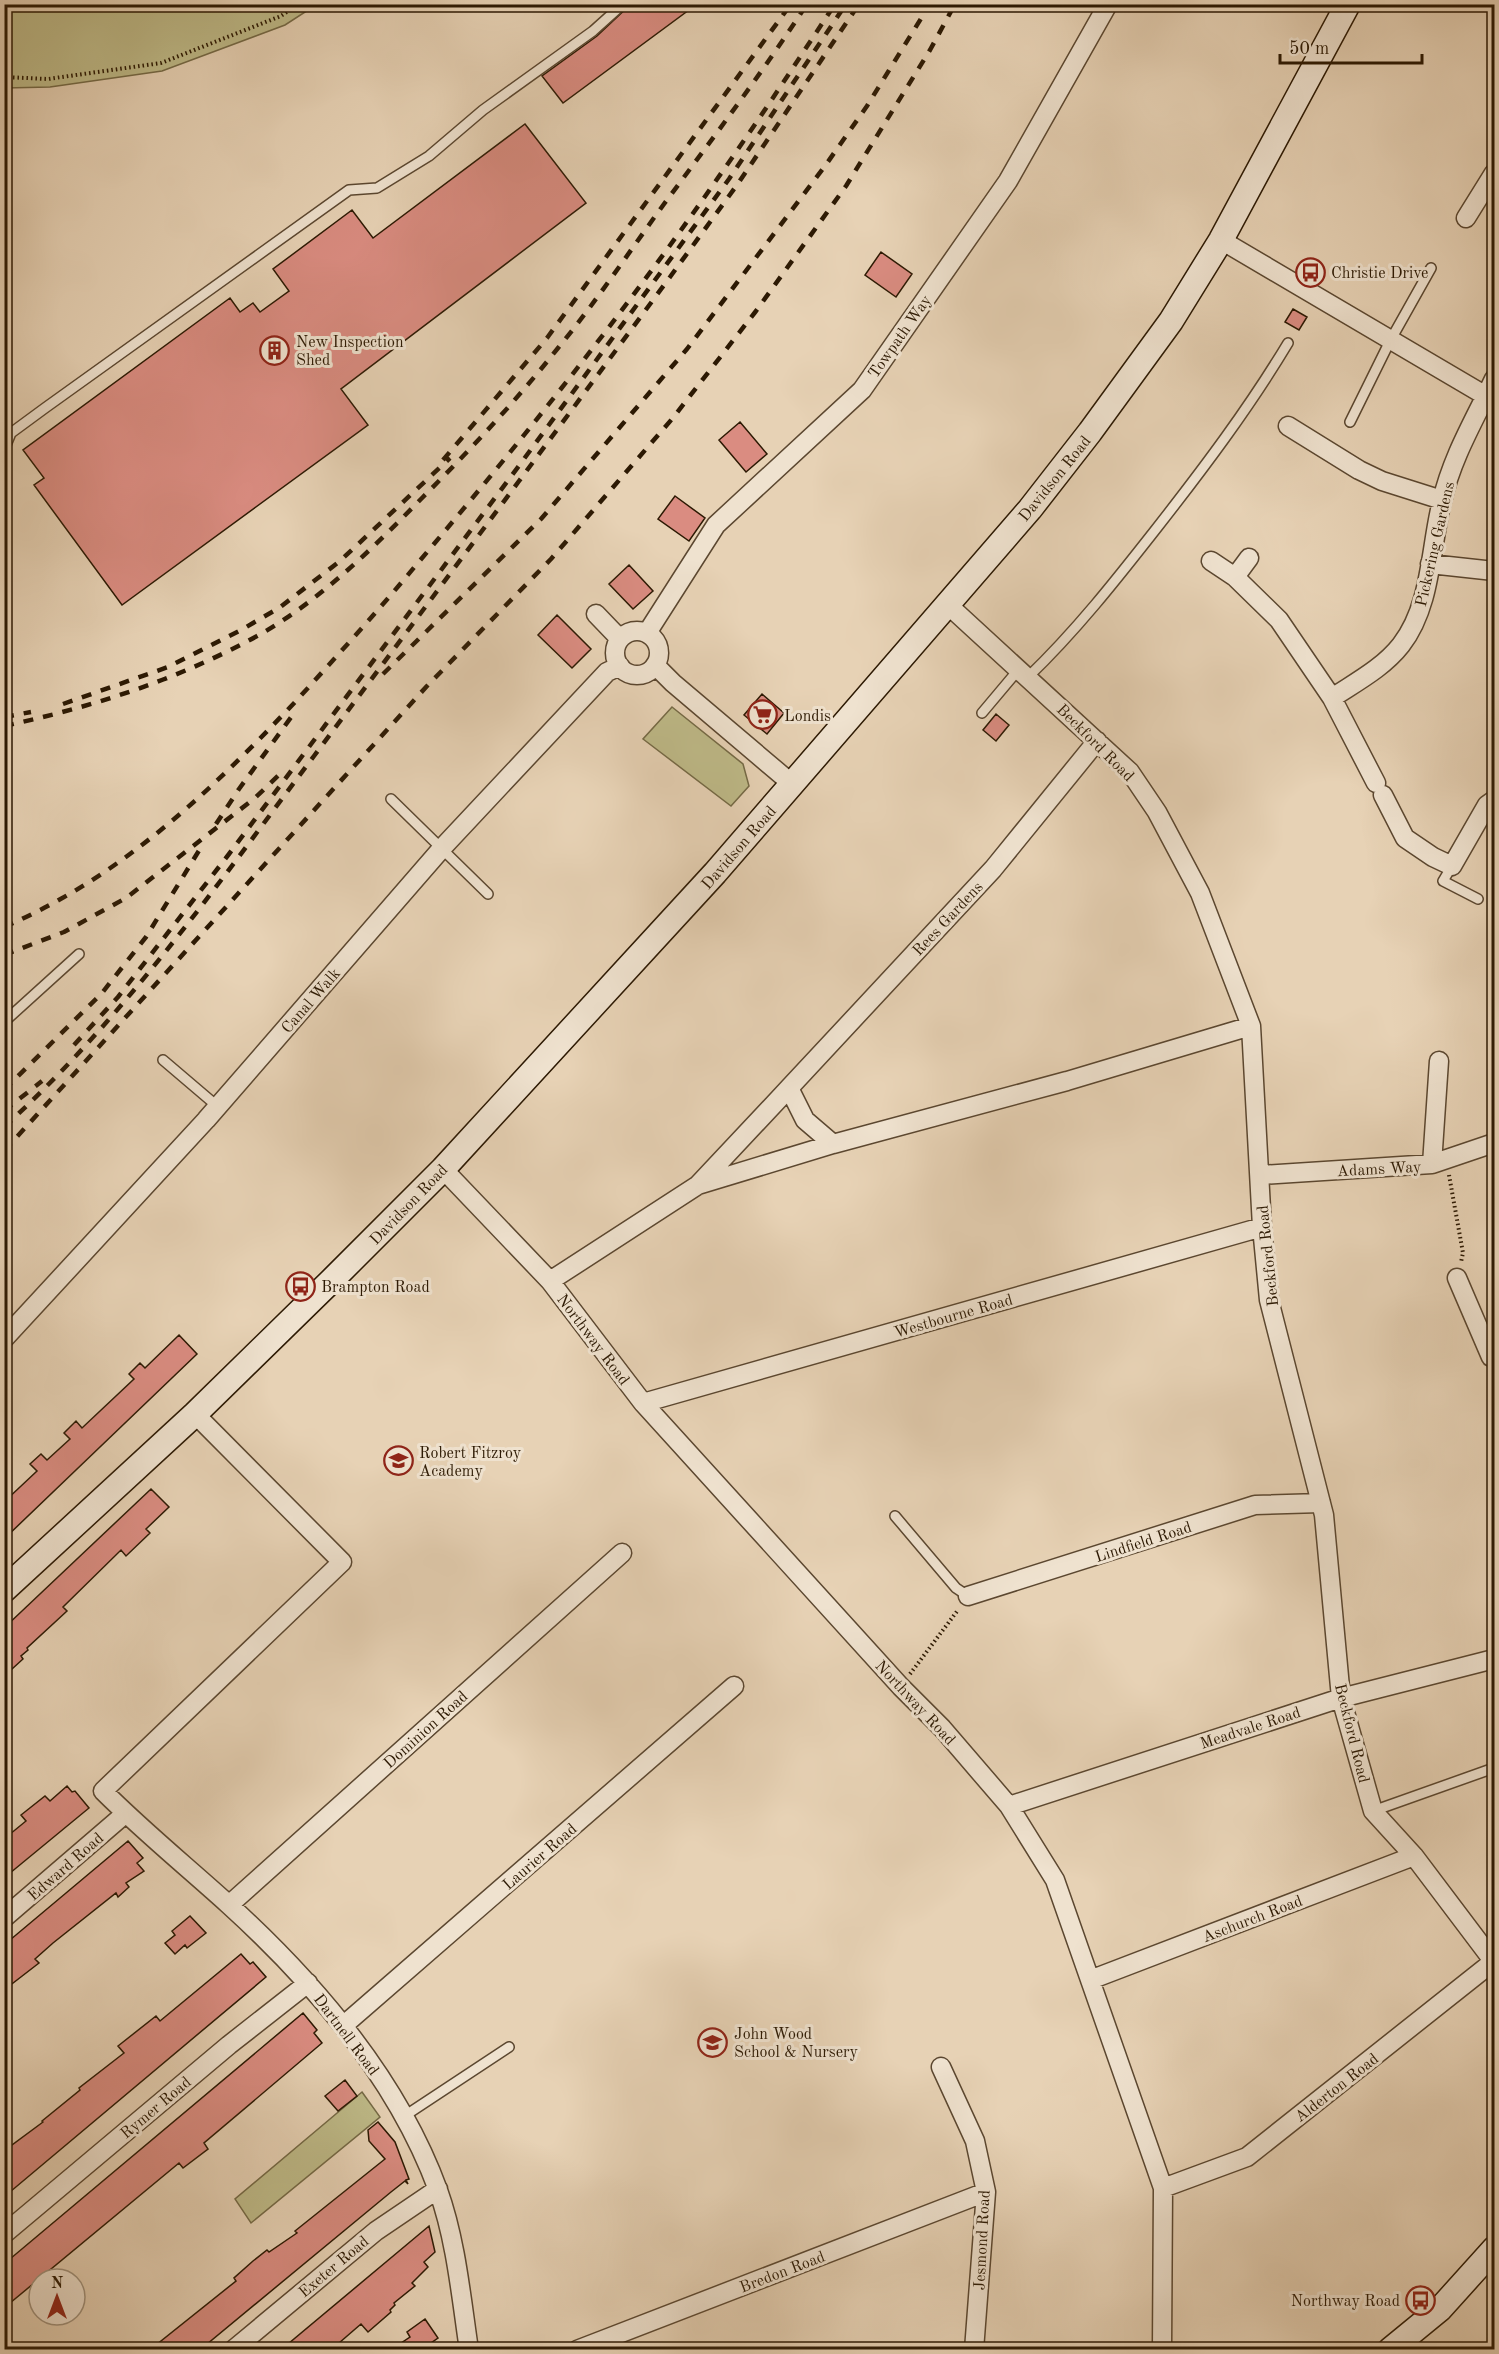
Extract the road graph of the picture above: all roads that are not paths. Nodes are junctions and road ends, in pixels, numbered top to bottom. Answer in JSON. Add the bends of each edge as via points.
{"nodes":[{"id":1,"x":623,"y":4,"type":"edge"},
{"id":2,"x":1108,"y":4,"type":"edge"},
{"id":3,"x":1348,"y":4,"type":"edge"},
{"id":4,"x":1494,"y":173,"type":"edge"},
{"id":5,"x":1466,"y":218,"type":"dead end"},
{"id":6,"x":1221,"y":240,"type":"junction"},
{"id":7,"x":1431,"y":268,"type":"dead end"},
{"id":8,"x":1390,"y":341,"type":"junction"},
{"id":9,"x":1288,"y":343,"type":"dead end"},
{"id":10,"x":1494,"y":379,"type":"edge"},
{"id":11,"x":1486,"y":396,"type":"junction"},
{"id":12,"x":1350,"y":422,"type":"dead end"},
{"id":13,"x":1288,"y":426,"type":"dead end"},
{"id":14,"x":4,"y":450,"type":"edge"},
{"id":15,"x":1442,"y":500,"type":"junction"},
{"id":16,"x":1249,"y":558,"type":"dead end"},
{"id":17,"x":1211,"y":561,"type":"dead end"},
{"id":18,"x":1430,"y":564,"type":"junction"},
{"id":19,"x":1494,"y":571,"type":"edge"},
{"id":20,"x":1235,"y":577,"type":"junction"},
{"id":21,"x":947,"y":604,"type":"junction"},
{"id":22,"x":596,"y":614,"type":"dead end"},
{"id":23,"x":647,"y":633,"type":"junction"},
{"id":24,"x":620,"y":639,"type":"junction"},
{"id":25,"x":655,"y":664,"type":"junction"},
{"id":26,"x":620,"y":666,"type":"junction"},
{"id":27,"x":1024,"y":673,"type":"junction"},
{"id":28,"x":1332,"y":698,"type":"junction"},
{"id":29,"x":982,"y":713,"type":"dead end"},
{"id":30,"x":1097,"y":741,"type":"junction"},
{"id":31,"x":791,"y":783,"type":"junction"},
{"id":32,"x":392,"y":800,"type":"dead end"},
{"id":33,"x":1494,"y":800,"type":"edge"},
{"id":34,"x":442,"y":848,"type":"junction"},
{"id":35,"x":1452,"y":866,"type":"junction"},
{"id":36,"x":488,"y":894,"type":"dead end"},
{"id":37,"x":1478,"y":898,"type":"dead end"},
{"id":38,"x":79,"y":954,"type":"dead end"},
{"id":39,"x":4,"y":1022,"type":"edge"},
{"id":40,"x":1251,"y":1026,"type":"junction"},
{"id":41,"x":163,"y":1060,"type":"dead end"},
{"id":42,"x":1439,"y":1061,"type":"dead end"},
{"id":43,"x":789,"y":1088,"type":"junction"},
{"id":44,"x":218,"y":1106,"type":"junction"},
{"id":45,"x":1494,"y":1143,"type":"edge"},
{"id":46,"x":832,"y":1144,"type":"junction"},
{"id":47,"x":1439,"y":1162,"type":"junction"},
{"id":48,"x":442,"y":1169,"type":"junction"},
{"id":49,"x":1261,"y":1175,"type":"junction"},
{"id":50,"x":698,"y":1185,"type":"junction"},
{"id":51,"x":1262,"y":1227,"type":"junction"},
{"id":52,"x":1456,"y":1278,"type":"road end"},
{"id":53,"x":550,"y":1281,"type":"junction"},
{"id":54,"x":4,"y":1339,"type":"edge"},
{"id":55,"x":1493,"y":1362,"type":"edge"},
{"id":56,"x":643,"y":1403,"type":"junction"},
{"id":57,"x":195,"y":1414,"type":"junction"},
{"id":58,"x":1321,"y":1503,"type":"junction"},
{"id":59,"x":895,"y":1516,"type":"dead end"},
{"id":60,"x":622,"y":1553,"type":"dead end"},
{"id":61,"x":4,"y":1590,"type":"edge"},
{"id":62,"x":968,"y":1596,"type":"joint"},
{"id":63,"x":1494,"y":1659,"type":"edge"},
{"id":64,"x":734,"y":1686,"type":"dead end"},
{"id":65,"x":1341,"y":1698,"type":"junction"},
{"id":66,"x":1494,"y":1768,"type":"edge"},
{"id":67,"x":1009,"y":1806,"type":"junction"},
{"id":68,"x":1373,"y":1810,"type":"junction"},
{"id":69,"x":126,"y":1813,"type":"junction"},
{"id":70,"x":1414,"y":1856,"type":"junction"},
{"id":71,"x":229,"y":1905,"type":"junction"},
{"id":72,"x":4,"y":1918,"type":"edge"},
{"id":73,"x":1494,"y":1962,"type":"edge"},
{"id":74,"x":1090,"y":1980,"type":"junction"},
{"id":75,"x":308,"y":1983,"type":"junction"},
{"id":76,"x":344,"y":2025,"type":"junction"},
{"id":77,"x":509,"y":2047,"type":"dead end"},
{"id":78,"x":941,"y":2067,"type":"dead end"},
{"id":79,"x":403,"y":2117,"type":"junction"},
{"id":80,"x":1163,"y":2188,"type":"junction"},
{"id":81,"x":438,"y":2189,"type":"junction"},
{"id":82,"x":986,"y":2192,"type":"junction"},
{"id":83,"x":4,"y":2234,"type":"edge"},
{"id":84,"x":1494,"y":2249,"type":"edge"},
{"id":85,"x":242,"y":2347,"type":"edge"},
{"id":86,"x":469,"y":2349,"type":"edge"},
{"id":87,"x":577,"y":2349,"type":"edge"},
{"id":88,"x":974,"y":2349,"type":"edge"},
{"id":89,"x":1162,"y":2349,"type":"edge"},
{"id":90,"x":1390,"y":2349,"type":"edge"}],
"edges":[{"from":1,"to":14,"type":"lane","via":[[429,156],[376,188],[349,190],[45,408],[11,433]]},
{"from":2,"to":23,"type":"street","name":"Towpath Way","via":[[1008,181],[862,390],[717,525]]},
{"from":3,"to":6,"type":"street","name":"Davidson Road"},
{"from":4,"to":5,"type":"street"},
{"from":6,"to":8,"type":"street"},
{"from":6,"to":21,"type":"street","name":"Davidson Road","via":[[1172,321],[1090,432],[1030,509]]},
{"from":7,"to":8,"type":"lane"},
{"from":8,"to":11,"type":"street"},
{"from":8,"to":12,"type":"lane"},
{"from":9,"to":27,"type":"lane","via":[[1246,411],[1158,527],[1060,645]]},
{"from":10,"to":11,"type":"street"},
{"from":11,"to":15,"type":"street","name":"Pickering Gardens","via":[[1456,455]]},
{"from":13,"to":15,"type":"street","via":[[1359,470]]},
{"from":15,"to":18,"type":"street","name":"Pickering Gardens"},
{"from":16,"to":20,"type":"street"},
{"from":17,"to":20,"type":"street"},
{"from":18,"to":19,"type":"street"},
{"from":18,"to":28,"type":"street","name":"Pickering Gardens","via":[[1419,612],[1402,643],[1388,659]]},
{"from":20,"to":28,"type":"street","via":[[1279,620]]},
{"from":21,"to":27,"type":"street","name":"Beckford Road"},
{"from":21,"to":31,"type":"street","name":"Davidson Road"},
{"from":22,"to":24,"type":"street"},
{"from":23,"to":24,"type":"street","via":[[632,632]]},
{"from":23,"to":25,"type":"street","via":[[658,647]]},
{"from":24,"to":26,"type":"street","via":[[615,652]]},
{"from":25,"to":26,"type":"street","via":[[637,674]]},
{"from":25,"to":31,"type":"street"},
{"from":26,"to":34,"type":"street","name":"Canal Walk","via":[[607,672]]},
{"from":27,"to":29,"type":"lane"},
{"from":27,"to":30,"type":"street","name":"Beckford Road"},
{"from":28,"to":35,"type":"street","via":[[1405,838]]},
{"from":30,"to":40,"type":"street","name":"Beckford Road","via":[[1130,772],[1157,812],[1200,894]]},
{"from":30,"to":43,"type":"street","name":"Rees Gardens","via":[[993,869]]},
{"from":31,"to":48,"type":"street","name":"Davidson Road","via":[[715,873]]},
{"from":32,"to":34,"type":"lane"},
{"from":33,"to":35,"type":"street","via":[[1487,805]]},
{"from":34,"to":36,"type":"lane"},
{"from":34,"to":44,"type":"street","name":"Canal Walk"},
{"from":35,"to":37,"type":"lane","via":[[1443,881]]},
{"from":38,"to":39,"type":"lane"},
{"from":40,"to":46,"type":"street","name":"Rees Gardens","via":[[1067,1081]]},
{"from":40,"to":49,"type":"street","name":"Beckford Road"},
{"from":41,"to":44,"type":"lane"},
{"from":42,"to":47,"type":"street"},
{"from":43,"to":46,"type":"street","via":[[805,1120]]},
{"from":43,"to":50,"type":"street","name":"Rees Gardens"},
{"from":44,"to":54,"type":"street","name":"Canal Walk"},
{"from":45,"to":47,"type":"street","name":"Adams Way"},
{"from":46,"to":50,"type":"street","name":"Rees Gardens"},
{"from":47,"to":49,"type":"street","name":"Adams Way"},
{"from":48,"to":53,"type":"street","name":"Northway Road"},
{"from":48,"to":57,"type":"street","name":"Davidson Road"},
{"from":49,"to":51,"type":"street","name":"Beckford Road"},
{"from":50,"to":53,"type":"street","name":"Rees Gardens"},
{"from":51,"to":56,"type":"street","name":"Westbourne Road"},
{"from":51,"to":58,"type":"street","name":"Beckford Road","via":[[1269,1300]]},
{"from":52,"to":55,"type":"street"},
{"from":53,"to":56,"type":"street","name":"Northway Road"},
{"from":56,"to":67,"type":"street","name":"Northway Road"},
{"from":57,"to":61,"type":"street","name":"Davidson Road"},
{"from":57,"to":69,"type":"street","name":"Dartnell Road","via":[[342,1562],[103,1791]]},
{"from":58,"to":62,"type":"street","name":"Lindfield Road","via":[[1255,1505]]},
{"from":58,"to":65,"type":"street","name":"Beckford Road"},
{"from":59,"to":62,"type":"lane","via":[[956,1588]]},
{"from":60,"to":71,"type":"street","name":"Dominion Road"},
{"from":63,"to":65,"type":"street","name":"Meadvale Road"},
{"from":64,"to":76,"type":"street","name":"Laurier Road"},
{"from":65,"to":67,"type":"street","name":"Meadvale Road"},
{"from":65,"to":68,"type":"street","name":"Beckford Road"},
{"from":66,"to":68,"type":"lane"},
{"from":67,"to":74,"type":"street","name":"Northway Road","via":[[1055,1880]]},
{"from":68,"to":70,"type":"street","name":"Beckford Road"},
{"from":69,"to":71,"type":"street","name":"Dartnell Road"},
{"from":69,"to":72,"type":"street","name":"Edward Road"},
{"from":70,"to":73,"type":"street","name":"Beckford Road"},
{"from":70,"to":74,"type":"street","name":"Aschurch Road"},
{"from":71,"to":75,"type":"street","name":"Dartnell Road"},
{"from":73,"to":80,"type":"street","name":"Alderton Road","via":[[1247,2157]]},
{"from":74,"to":80,"type":"street","name":"Northway Road"},
{"from":75,"to":76,"type":"street","name":"Dartnell Road"},
{"from":75,"to":83,"type":"street","name":"Rymer Road","via":[[229,2044]]},
{"from":76,"to":79,"type":"street","name":"Dartnell Road"},
{"from":77,"to":79,"type":"lane"},
{"from":78,"to":82,"type":"street","name":"Jesmond Road","via":[[975,2141]]},
{"from":79,"to":81,"type":"street","name":"Dartnell Road"},
{"from":80,"to":89,"type":"street","name":"Northway Road"},
{"from":81,"to":85,"type":"street","name":"Exeter Road","via":[[376,2231]]},
{"from":81,"to":86,"type":"street","name":"Dartnell Road","via":[[449,2226]]},
{"from":82,"to":87,"type":"street","name":"Bredon Road"},
{"from":82,"to":88,"type":"street","name":"Jesmond Road"},
{"from":84,"to":90,"type":"street","via":[[1440,2309]]}]}
